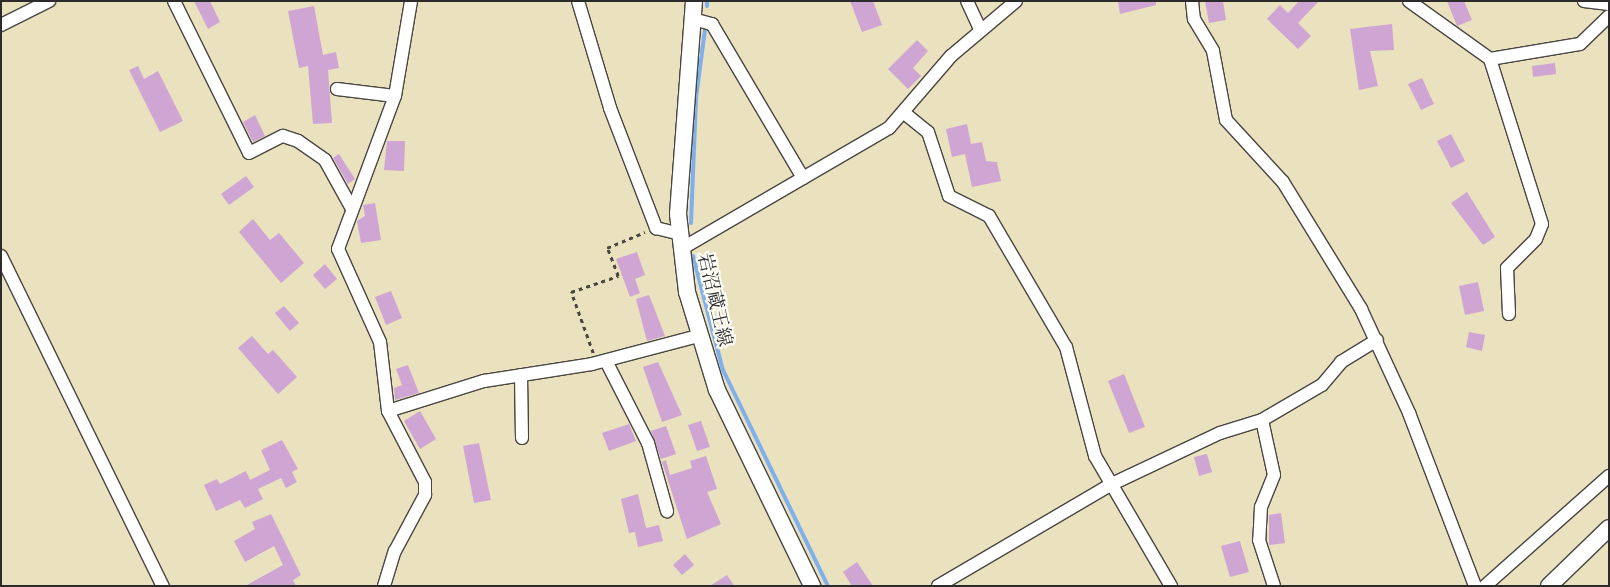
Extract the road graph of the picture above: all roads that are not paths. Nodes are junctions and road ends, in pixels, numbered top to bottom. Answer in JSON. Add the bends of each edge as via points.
{"nodes":[{"id":1,"x":48,"y":1,"type":"edge"},
{"id":2,"x":174,"y":1,"type":"edge"},
{"id":3,"x":411,"y":1,"type":"edge"},
{"id":4,"x":578,"y":1,"type":"edge"},
{"id":5,"x":694,"y":1,"type":"edge"},
{"id":6,"x":967,"y":1,"type":"edge"},
{"id":7,"x":1016,"y":1,"type":"edge"},
{"id":8,"x":1192,"y":1,"type":"edge"},
{"id":9,"x":1409,"y":1,"type":"edge"},
{"id":10,"x":1584,"y":1,"type":"edge"},
{"id":11,"x":1609,"y":4,"type":"edge"},
{"id":12,"x":1609,"y":16,"type":"edge"},
{"id":13,"x":693,"y":19,"type":"junction"},
{"id":14,"x":1,"y":25,"type":"edge"},
{"id":15,"x":980,"y":29,"type":"junction"},
{"id":16,"x":1490,"y":59,"type":"junction"},
{"id":17,"x":337,"y":89,"type":"dead end"},
{"id":18,"x":395,"y":96,"type":"junction"},
{"id":19,"x":903,"y":112,"type":"junction"},
{"id":20,"x":803,"y":178,"type":"junction"},
{"id":21,"x":351,"y":207,"type":"junction"},
{"id":22,"x":680,"y":241,"type":"junction"},
{"id":23,"x":1,"y":256,"type":"edge"},
{"id":24,"x":1509,"y":314,"type":"dead end"},
{"id":25,"x":698,"y":336,"type":"junction"},
{"id":26,"x":1377,"y":340,"type":"junction"},
{"id":27,"x":601,"y":362,"type":"junction"},
{"id":28,"x":521,"y":375,"type":"junction"},
{"id":29,"x":388,"y":411,"type":"junction"},
{"id":30,"x":1262,"y":420,"type":"junction"},
{"id":31,"x":522,"y":438,"type":"dead end"},
{"id":32,"x":1609,"y":476,"type":"edge"},
{"id":33,"x":1112,"y":484,"type":"junction"},
{"id":34,"x":667,"y":510,"type":"dead end"},
{"id":35,"x":1609,"y":528,"type":"edge"},
{"id":36,"x":163,"y":586,"type":"edge"},
{"id":37,"x":384,"y":586,"type":"edge"},
{"id":38,"x":812,"y":586,"type":"edge"},
{"id":39,"x":938,"y":586,"type":"edge"},
{"id":40,"x":1172,"y":586,"type":"edge"},
{"id":41,"x":1274,"y":586,"type":"edge"},
{"id":42,"x":1475,"y":586,"type":"edge"},
{"id":43,"x":1485,"y":586,"type":"edge"},
{"id":44,"x":1549,"y":586,"type":"edge"}],
"edges":[{"from":1,"to":14,"type":"street"},
{"from":2,"to":21,"type":"street","via":[[249,153],[283,136],[298,141],[325,160]]},
{"from":3,"to":18,"type":"street"},
{"from":4,"to":22,"type":"street","via":[[610,108],[656,228]]},
{"from":5,"to":13,"type":"main road","name":"岩沼蔵王線"},
{"from":6,"to":15,"type":"street"},
{"from":7,"to":15,"type":"street"},
{"from":8,"to":26,"type":"street","via":[[1194,19],[1213,51],[1226,120],[1283,182],[1338,266]]},
{"from":9,"to":16,"type":"street"},
{"from":10,"to":11,"type":"street"},
{"from":12,"to":16,"type":"street","via":[[1580,44]]},
{"from":13,"to":20,"type":"street","via":[[712,24]]},
{"from":13,"to":22,"type":"main road","name":"岩沼蔵王線","via":[[679,176]]},
{"from":15,"to":19,"type":"street"},
{"from":16,"to":24,"type":"street","via":[[1541,217],[1536,239],[1507,268]]},
{"from":17,"to":18,"type":"street"},
{"from":18,"to":21,"type":"street"},
{"from":19,"to":20,"type":"street","via":[[889,128]]},
{"from":19,"to":33,"type":"street","via":[[928,132],[949,196],[989,216],[1066,347],[1095,456]]},
{"from":20,"to":22,"type":"street"},
{"from":21,"to":29,"type":"street","via":[[338,249],[380,342]]},
{"from":22,"to":25,"type":"main road","name":"岩沼蔵王線"},
{"from":23,"to":36,"type":"street"},
{"from":25,"to":27,"type":"street"},
{"from":25,"to":38,"type":"main road","name":"岩沼蔵王線","via":[[745,454]]},
{"from":26,"to":30,"type":"street","via":[[1342,362],[1322,384]]},
{"from":26,"to":42,"type":"street"},
{"from":27,"to":28,"type":"street"},
{"from":27,"to":34,"type":"street","via":[[648,443]]},
{"from":28,"to":29,"type":"street","via":[[484,381]]},
{"from":28,"to":31,"type":"street"},
{"from":29,"to":37,"type":"street","via":[[421,470],[425,494],[395,551]]},
{"from":30,"to":33,"type":"street","via":[[1220,433]]},
{"from":30,"to":41,"type":"street","via":[[1274,475],[1261,507],[1259,540]]},
{"from":32,"to":43,"type":"street"},
{"from":33,"to":39,"type":"street"},
{"from":33,"to":40,"type":"street"},
{"from":35,"to":44,"type":"main road"}]}
